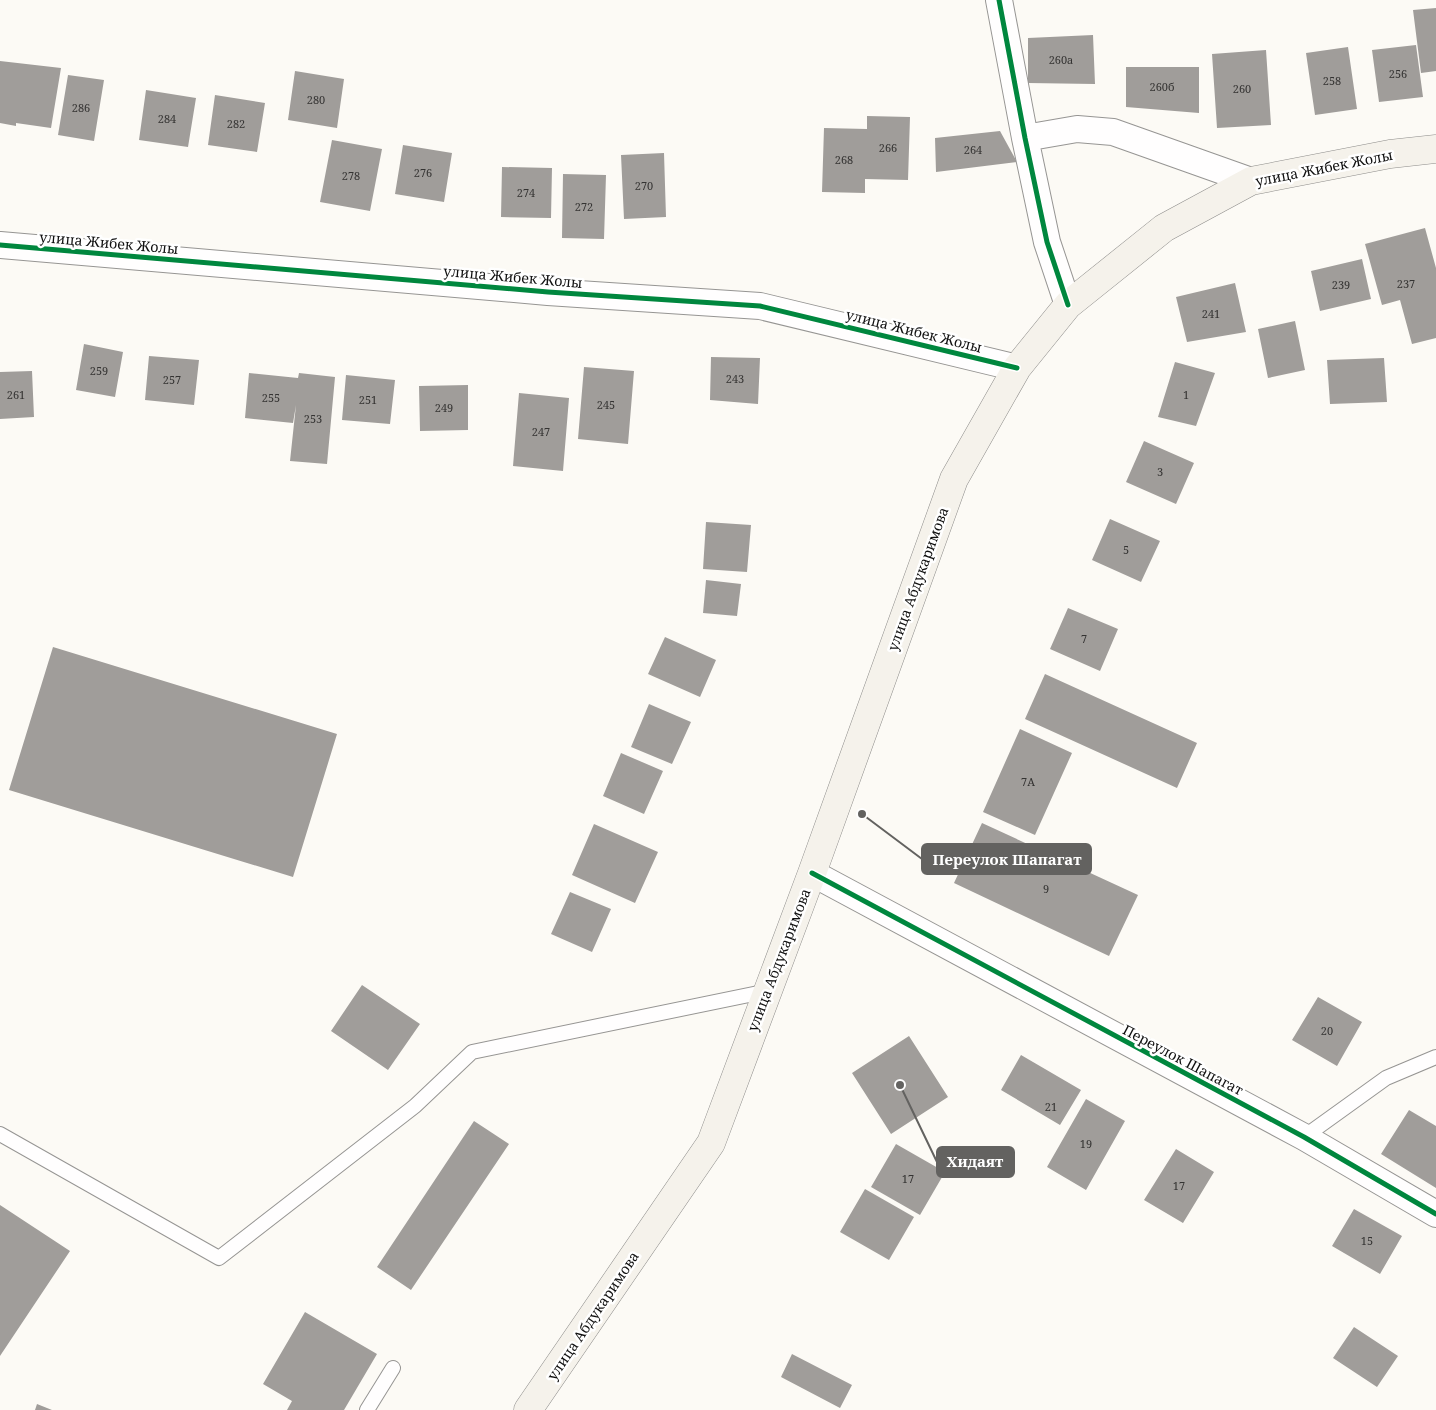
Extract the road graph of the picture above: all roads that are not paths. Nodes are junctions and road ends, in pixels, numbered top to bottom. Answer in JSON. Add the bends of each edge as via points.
{"nodes":[{"id":1,"x":999,"y":0,"type":"edge"},
{"id":2,"x":1024,"y":138,"type":"junction"},
{"id":3,"x":1436,"y":149,"type":"edge"},
{"id":4,"x":1251,"y":181,"type":"junction"},
{"id":5,"x":0,"y":245,"type":"edge"},
{"id":6,"x":1068,"y":306,"type":"junction"},
{"id":7,"x":1017,"y":368,"type":"junction"},
{"id":8,"x":812,"y":873,"type":"junction"},
{"id":9,"x":768,"y":991,"type":"junction"},
{"id":10,"x":1436,"y":1057,"type":"edge"},
{"id":11,"x":0,"y":1134,"type":"edge"},
{"id":12,"x":1304,"y":1137,"type":"junction"},
{"id":13,"x":1436,"y":1214,"type":"edge"},
{"id":14,"x":393,"y":1368,"type":"dead end"},
{"id":15,"x":367,"y":1410,"type":"edge"},
{"id":16,"x":528,"y":1410,"type":"edge"}],
"edges":[{"from":1,"to":2,"type":"street"},
{"from":2,"to":4,"type":"street","via":[[1077,129],[1113,132]]},
{"from":2,"to":6,"type":"street","via":[[1047,242]]},
{"from":3,"to":4,"type":"main road","name":"улица Жибек Жолы","via":[[1390,154]]},
{"from":4,"to":6,"type":"main road","name":"улица Жибек Жолы","via":[[1164,228]]},
{"from":5,"to":7,"type":"street","name":"улица Жибек Жолы","via":[[538,291],[760,306]]},
{"from":6,"to":7,"type":"main road","name":"улица Жибек Жолы"},
{"from":7,"to":8,"type":"main road","name":"улица Абдукаримова","via":[[954,479]]},
{"from":8,"to":9,"type":"main road","name":"улица Абдукаримова"},
{"from":8,"to":12,"type":"street","name":"Переулок Шапагат"},
{"from":9,"to":11,"type":"lane","via":[[472,1052],[415,1106],[219,1258]]},
{"from":9,"to":16,"type":"main road","name":"улица Абдукаримова","via":[[711,1143]]},
{"from":10,"to":12,"type":"lane","via":[[1386,1078]]},
{"from":12,"to":13,"type":"street","name":"Переулок Шапагат"},
{"from":14,"to":15,"type":"lane"}]}
